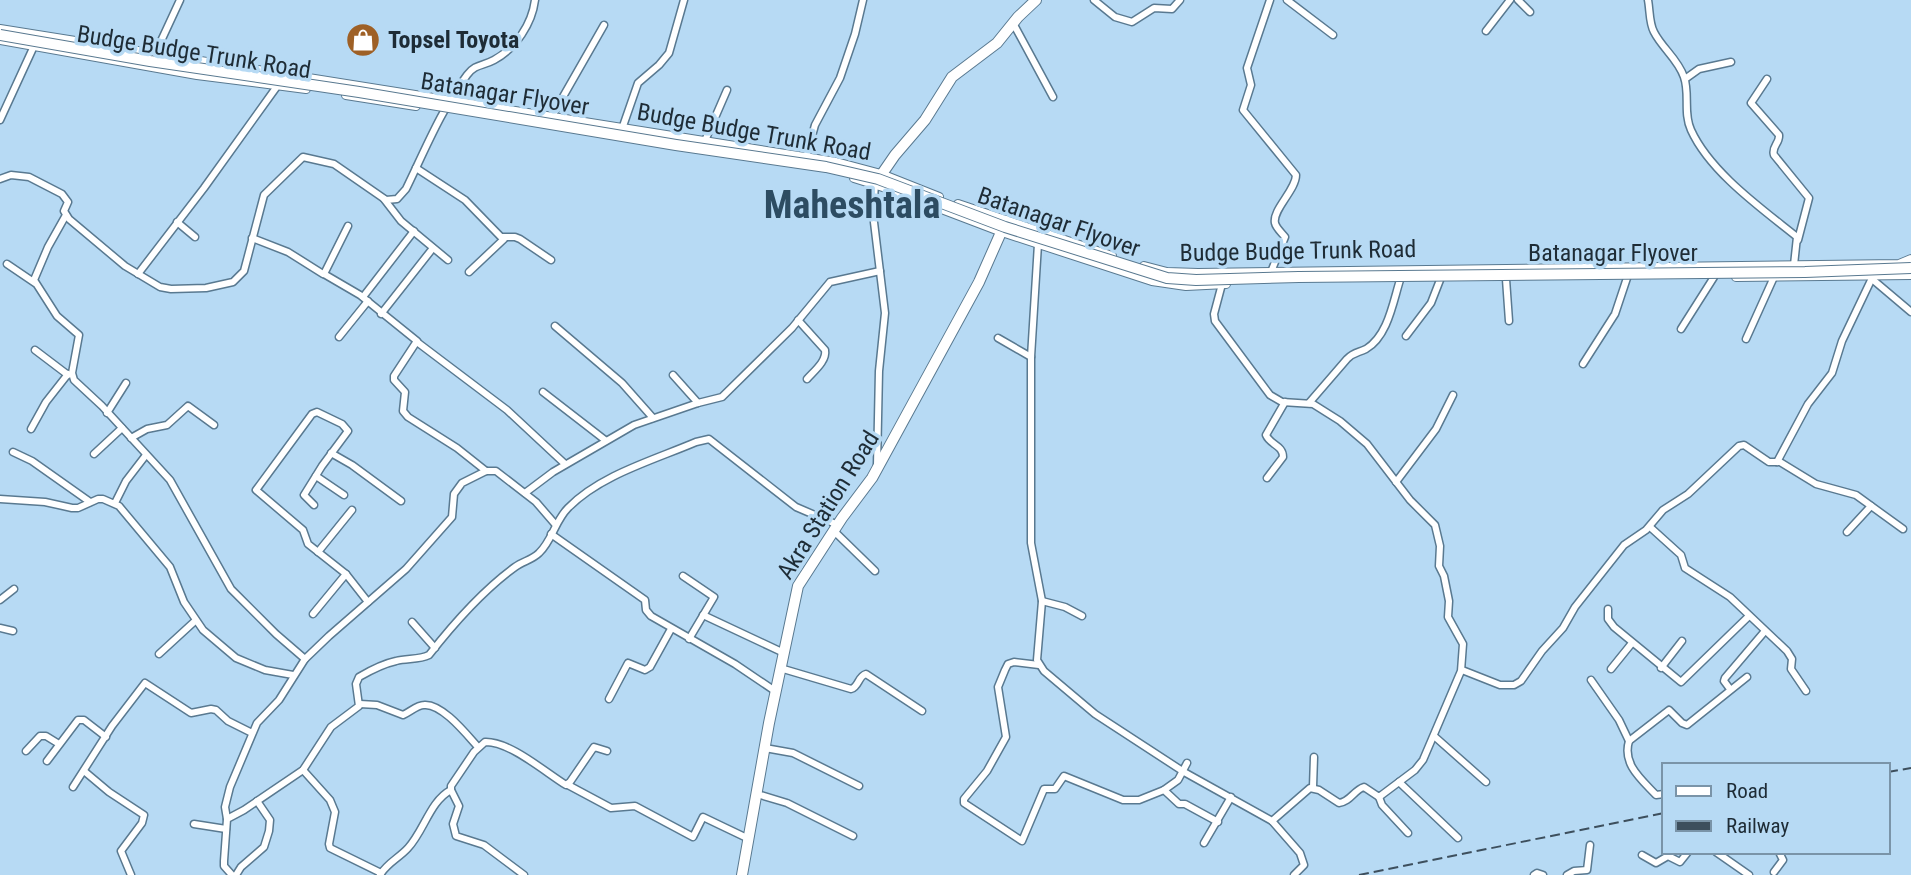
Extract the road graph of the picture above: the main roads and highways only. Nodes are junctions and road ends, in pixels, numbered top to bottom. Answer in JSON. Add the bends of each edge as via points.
{"nodes":[{"id":1,"x":1036,"y":0,"type":"edge"},
{"id":2,"x":0,"y":38,"type":"edge"},
{"id":3,"x":875,"y":184,"type":"road end"},
{"id":4,"x":1006,"y":221,"type":"road end"},
{"id":5,"x":1911,"y":268,"type":"edge"},
{"id":6,"x":742,"y":875,"type":"edge"}],
"edges":[{"from":1,"to":3,"type":"main road","via":[[991,48],[952,78]]},
{"from":2,"to":5,"type":"main road","name":"Batanagar Flyover","bridge":true,"via":[[835,169],[1167,278]]},
{"from":4,"to":6,"type":"main road","name":"Akra Station Road","via":[[979,282],[877,470],[799,586]]}]}
